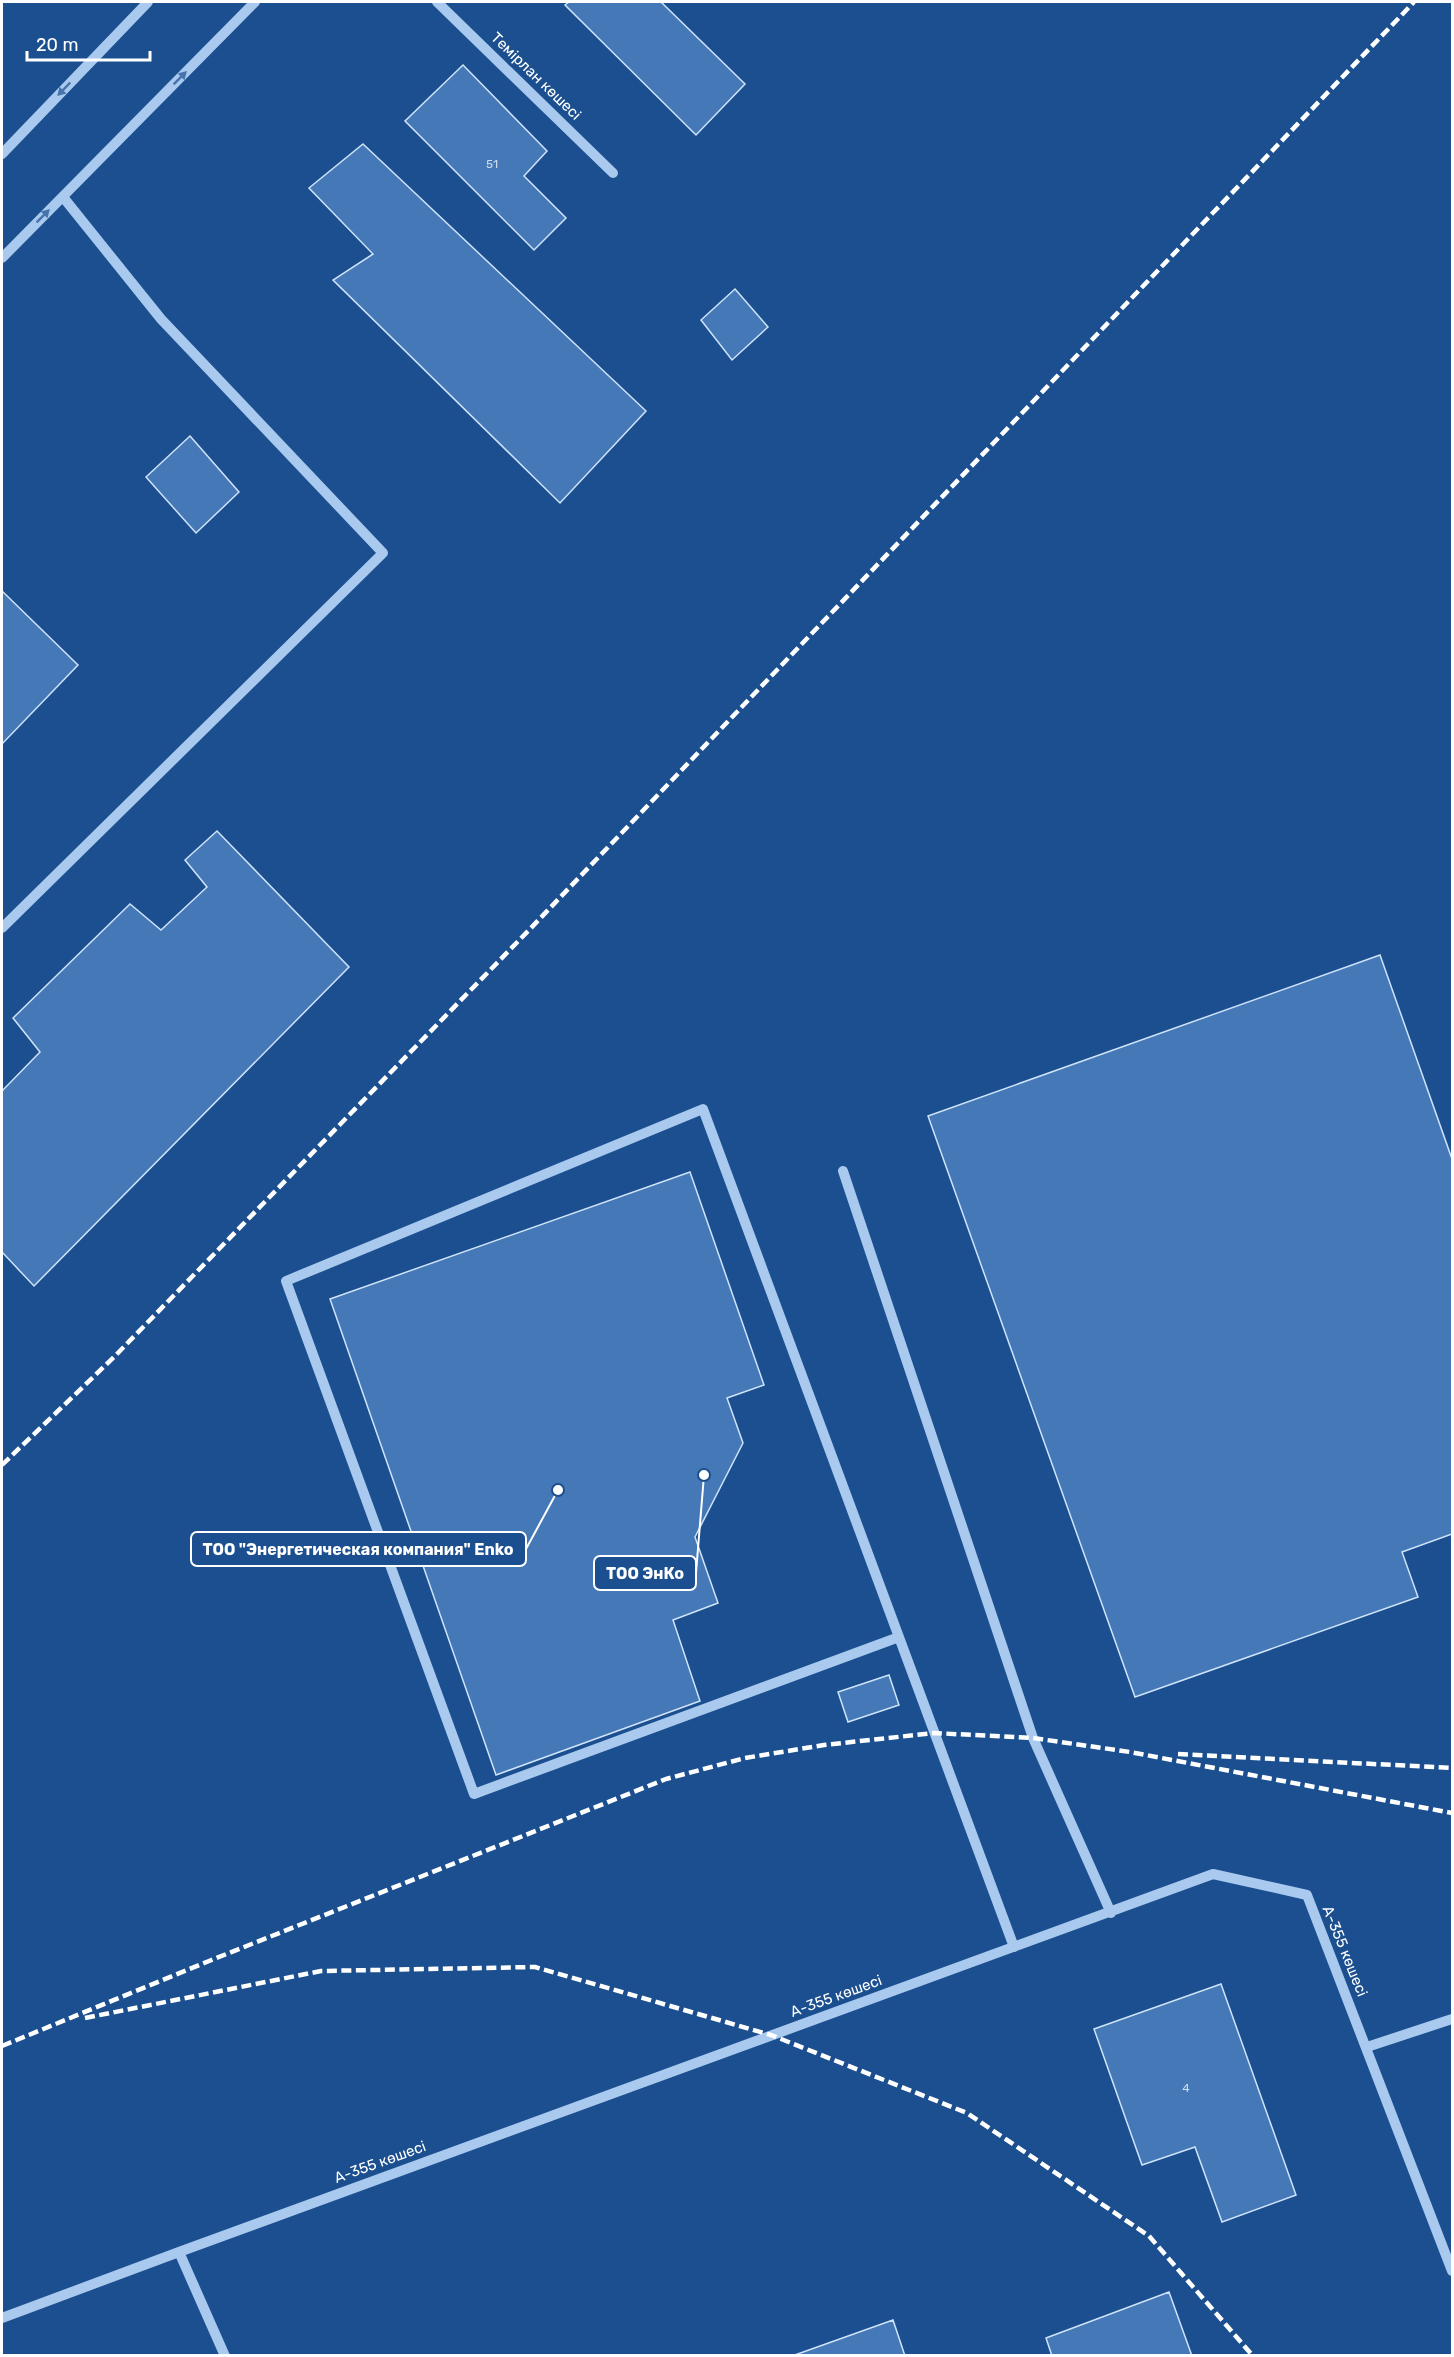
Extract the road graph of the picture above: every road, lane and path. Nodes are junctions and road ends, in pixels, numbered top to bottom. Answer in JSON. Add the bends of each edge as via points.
{"nodes":[{"id":1,"x":148,"y":2,"type":"edge"},
{"id":2,"x":255,"y":2,"type":"edge"},
{"id":3,"x":437,"y":2,"type":"edge"},
{"id":4,"x":2,"y":154,"type":"edge"},
{"id":5,"x":613,"y":172,"type":"dead end"},
{"id":6,"x":63,"y":197,"type":"junction"},
{"id":7,"x":2,"y":258,"type":"edge"},
{"id":8,"x":2,"y":928,"type":"edge"},
{"id":9,"x":843,"y":1171,"type":"dead end"},
{"id":10,"x":899,"y":1638,"type":"junction"},
{"id":11,"x":1110,"y":1913,"type":"junction"},
{"id":12,"x":1014,"y":1947,"type":"junction"},
{"id":13,"x":1452,"y":2019,"type":"edge"},
{"id":14,"x":1367,"y":2047,"type":"junction"},
{"id":15,"x":178,"y":2252,"type":"junction"},
{"id":16,"x":1452,"y":2271,"type":"edge"},
{"id":17,"x":2,"y":2318,"type":"edge"},
{"id":18,"x":225,"y":2355,"type":"edge"}],
"edges":[{"from":1,"to":4,"type":"street","one_way":true},
{"from":6,"to":2,"type":"street","one_way":true},
{"from":3,"to":5,"type":"street","name":"Темірлан көшесі"},
{"from":7,"to":6,"type":"street","one_way":true},
{"from":6,"to":8,"type":"street","via":[[161,319],[383,553]]},
{"from":9,"to":11,"type":"street","via":[[1034,1738]]},
{"from":10,"to":10,"type":"street","via":[[703,1109],[286,1281],[474,1794]]},
{"from":10,"to":12,"type":"street"},
{"from":11,"to":12,"type":"street","name":"А-355 көшесі"},
{"from":11,"to":14,"type":"street","name":"А-355 көшесі","via":[[1213,1874],[1307,1895]]},
{"from":12,"to":15,"type":"street","name":"А-355 көшесі"},
{"from":13,"to":14,"type":"street"},
{"from":14,"to":16,"type":"street","name":"А-355 көшесі"},
{"from":15,"to":17,"type":"street","name":"А-355 көшесі"},
{"from":15,"to":18,"type":"street"}]}
